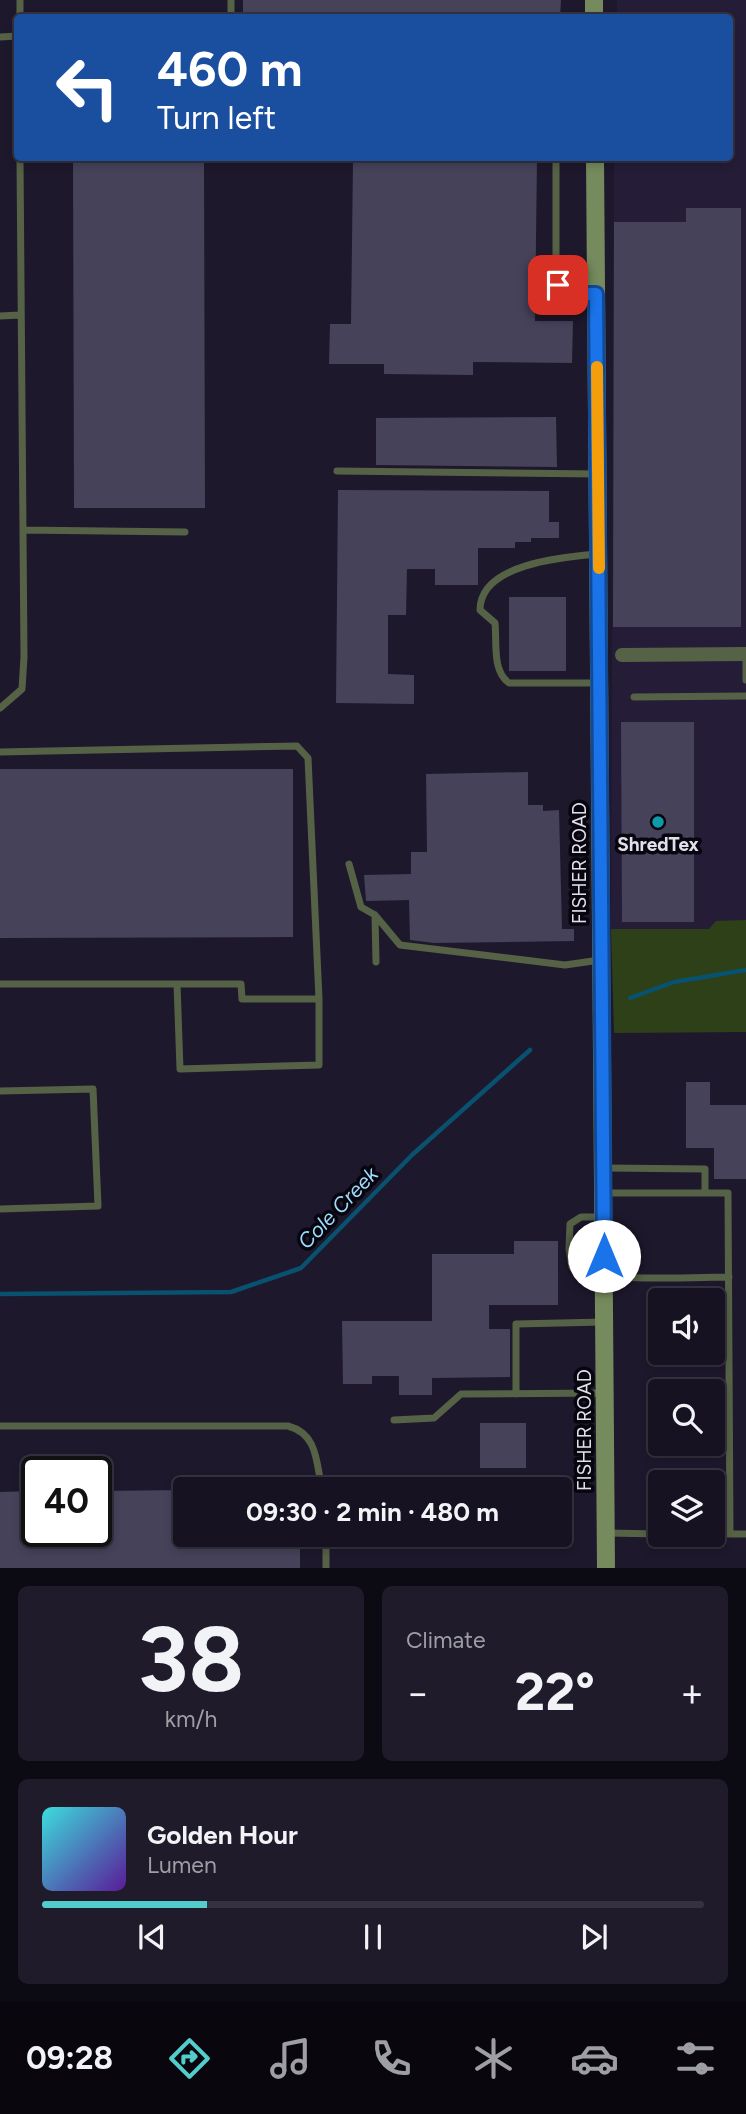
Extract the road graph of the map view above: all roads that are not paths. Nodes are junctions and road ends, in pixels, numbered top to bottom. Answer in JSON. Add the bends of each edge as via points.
{"nodes":[{"id":1,"x":20,"y":161,"type":"edge"},
{"id":2,"x":556,"y":161,"type":"edge"},
{"id":3,"x":595,"y":161,"type":"edge"},
{"id":4,"x":596,"y":294,"type":"junction"},
{"id":5,"x":20,"y":315,"type":"junction"},
{"id":6,"x":0,"y":316,"type":"edge"},
{"id":7,"x":337,"y":471,"type":"dead end"},
{"id":8,"x":598,"y":474,"type":"junction"},
{"id":9,"x":23,"y":530,"type":"junction"},
{"id":10,"x":185,"y":532,"type":"dead end"},
{"id":11,"x":598,"y":554,"type":"junction"},
{"id":12,"x":746,"y":653,"type":"edge"},
{"id":13,"x":622,"y":655,"type":"dead end"},
{"id":14,"x":746,"y":680,"type":"edge"},
{"id":15,"x":600,"y":683,"type":"junction"},
{"id":16,"x":634,"y":696,"type":"dead end"},
{"id":17,"x":746,"y":696,"type":"edge"},
{"id":18,"x":0,"y":708,"type":"edge"},
{"id":19,"x":0,"y":752,"type":"edge"},
{"id":20,"x":349,"y":864,"type":"dead end"},
{"id":21,"x":375,"y":915,"type":"junction"},
{"id":22,"x":600,"y":960,"type":"junction"},
{"id":23,"x":376,"y":962,"type":"dead end"},
{"id":24,"x":0,"y":984,"type":"edge"},
{"id":25,"x":177,"y":984,"type":"junction"},
{"id":26,"x":320,"y":999,"type":"junction"},
{"id":27,"x":0,"y":1091,"type":"edge"},
{"id":28,"x":604,"y":1168,"type":"junction"},
{"id":29,"x":604,"y":1194,"type":"junction"},
{"id":30,"x":705,"y":1194,"type":"junction"},
{"id":31,"x":0,"y":1209,"type":"edge"},
{"id":32,"x":604,"y":1217,"type":"junction"},
{"id":33,"x":604,"y":1276,"type":"junction"},
{"id":34,"x":729,"y":1277,"type":"junction"},
{"id":35,"x":605,"y":1322,"type":"junction"},
{"id":36,"x":605,"y":1393,"type":"junction"},
{"id":37,"x":516,"y":1394,"type":"junction"},
{"id":38,"x":394,"y":1420,"type":"dead end"},
{"id":39,"x":0,"y":1426,"type":"edge"},
{"id":40,"x":320,"y":1477,"type":"edge"},
{"id":41,"x":606,"y":1533,"type":"junction"},
{"id":42,"x":648,"y":1534,"type":"edge"},
{"id":43,"x":725,"y":1534,"type":"edge"},
{"id":44,"x":730,"y":1534,"type":"junction"},
{"id":45,"x":746,"y":1534,"type":"edge"},
{"id":46,"x":326,"y":1547,"type":"edge"},
{"id":47,"x":326,"y":1568,"type":"edge"},
{"id":48,"x":606,"y":1568,"type":"edge"}],
"edges":[{"from":1,"to":5,"type":"lane"},
{"from":2,"to":4,"type":"lane","via":[[558,285],[570,294]]},
{"from":3,"to":4,"type":"street","name":"FISHER ROAD"},
{"from":4,"to":8,"type":"street","name":"FISHER ROAD"},
{"from":5,"to":6,"type":"lane"},
{"from":5,"to":9,"type":"lane"},
{"from":7,"to":8,"type":"lane"},
{"from":8,"to":11,"type":"street","name":"FISHER ROAD"},
{"from":9,"to":10,"type":"lane"},
{"from":9,"to":18,"type":"lane","via":[[22,689]]},
{"from":11,"to":15,"type":"street","name":"FISHER ROAD"},
{"from":11,"to":15,"type":"lane","via":[[517,568],[484,592],[480,610],[495,623],[498,671],[509,683]]},
{"from":12,"to":13,"type":"street"},
{"from":12,"to":14,"type":"lane"},
{"from":15,"to":22,"type":"street","name":"FISHER ROAD"},
{"from":16,"to":17,"type":"lane"},
{"from":19,"to":26,"type":"lane","via":[[298,746],[309,758]]},
{"from":20,"to":21,"type":"lane","via":[[361,907]]},
{"from":21,"to":22,"type":"lane","via":[[400,945],[565,965]]},
{"from":21,"to":23,"type":"lane"},
{"from":22,"to":28,"type":"street","name":"FISHER ROAD"},
{"from":24,"to":25,"type":"lane"},
{"from":25,"to":26,"type":"lane","via":[[241,984],[242,999]]},
{"from":25,"to":26,"type":"lane","via":[[180,1069],[320,1065]]},
{"from":27,"to":31,"type":"lane","via":[[93,1089],[98,1206]]},
{"from":28,"to":29,"type":"street","name":"FISHER ROAD"},
{"from":28,"to":30,"type":"lane","via":[[705,1169]]},
{"from":29,"to":30,"type":"lane"},
{"from":29,"to":32,"type":"street","name":"FISHER ROAD"},
{"from":30,"to":34,"type":"lane","via":[[728,1194]]},
{"from":32,"to":33,"type":"street","name":"FISHER ROAD"},
{"from":32,"to":33,"type":"lane","via":[[581,1217],[570,1224],[569,1249],[572,1267]]},
{"from":33,"to":34,"type":"lane"},
{"from":33,"to":35,"type":"street","name":"FISHER ROAD"},
{"from":34,"to":44,"type":"lane"},
{"from":35,"to":36,"type":"street","name":"FISHER ROAD"},
{"from":35,"to":37,"type":"lane","via":[[516,1324]]},
{"from":36,"to":37,"type":"lane"},
{"from":36,"to":41,"type":"street","name":"FISHER ROAD"},
{"from":37,"to":38,"type":"lane","via":[[461,1394],[434,1418]]},
{"from":39,"to":40,"type":"lane","via":[[288,1426],[308,1436]]},
{"from":41,"to":42,"type":"lane"},
{"from":41,"to":48,"type":"street","name":"FISHER ROAD"},
{"from":43,"to":44,"type":"lane"},
{"from":44,"to":45,"type":"lane"},
{"from":46,"to":47,"type":"lane"}]}
